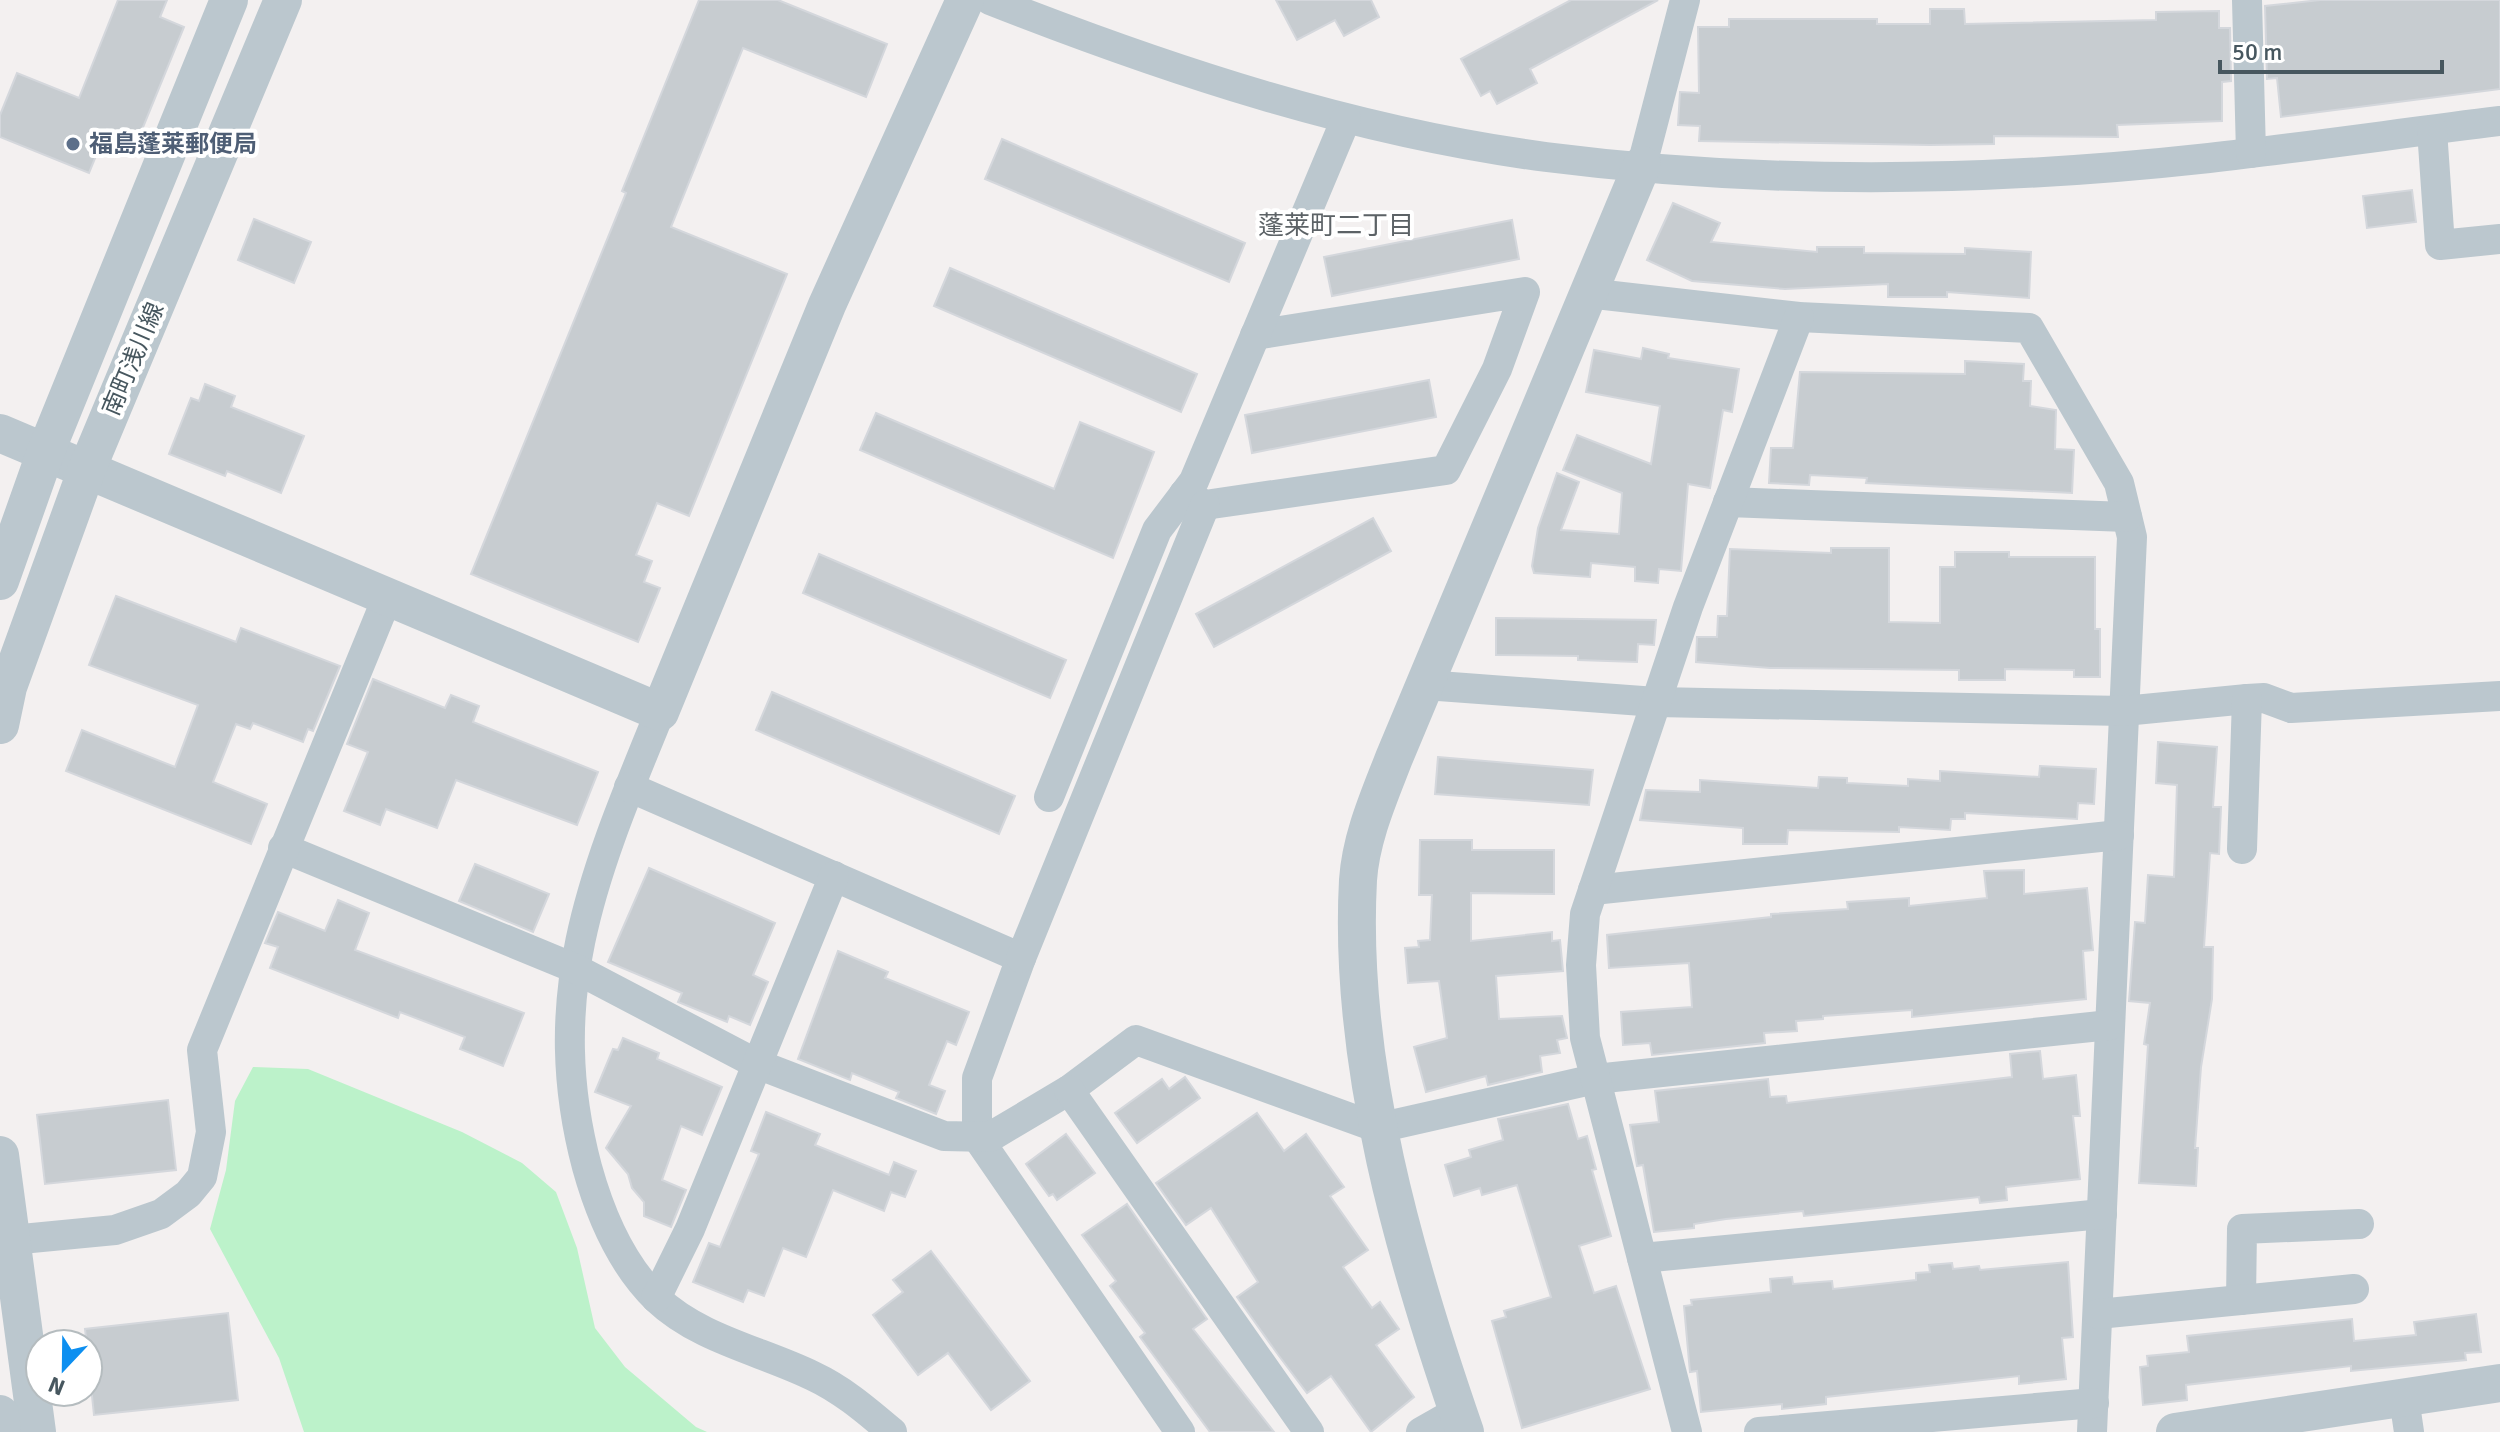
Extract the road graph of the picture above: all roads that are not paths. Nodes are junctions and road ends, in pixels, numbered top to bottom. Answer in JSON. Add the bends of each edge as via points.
{"nodes":[{"id":1,"x":229,"y":0,"type":"edge"},
{"id":2,"x":283,"y":0,"type":"edge"},
{"id":3,"x":965,"y":0,"type":"edge"},
{"id":4,"x":990,"y":0,"type":"edge"},
{"id":5,"x":1685,"y":0,"type":"edge"},
{"id":6,"x":2247,"y":0,"type":"edge"},
{"id":7,"x":1346,"y":119,"type":"junction"},
{"id":8,"x":2500,"y":121,"type":"edge"},
{"id":9,"x":2432,"y":130,"type":"junction"},
{"id":10,"x":2251,"y":153,"type":"junction"},
{"id":11,"x":1642,"y":165,"type":"junction"},
{"id":12,"x":2500,"y":239,"type":"edge"},
{"id":13,"x":1587,"y":293,"type":"junction"},
{"id":14,"x":1799,"y":317,"type":"junction"},
{"id":15,"x":1255,"y":335,"type":"junction"},
{"id":16,"x":0,"y":433,"type":"edge"},
{"id":17,"x":46,"y":451,"type":"junction"},
{"id":18,"x":87,"y":469,"type":"junction"},
{"id":19,"x":1195,"y":500,"type":"junction"},
{"id":20,"x":1728,"y":502,"type":"junction"},
{"id":21,"x":2127,"y":517,"type":"junction"},
{"id":22,"x":0,"y":581,"type":"edge"},
{"id":23,"x":387,"y":598,"type":"junction"},
{"id":24,"x":1425,"y":685,"type":"junction"},
{"id":25,"x":2500,"y":696,"type":"edge"},
{"id":26,"x":2247,"y":699,"type":"junction"},
{"id":27,"x":1656,"y":702,"type":"junction"},
{"id":28,"x":2124,"y":711,"type":"junction"},
{"id":29,"x":660,"y":712,"type":"junction"},
{"id":30,"x":0,"y":725,"type":"edge"},
{"id":31,"x":629,"y":787,"type":"junction"},
{"id":32,"x":1049,"y":797,"type":"dead end"},
{"id":33,"x":2119,"y":835,"type":"junction"},
{"id":34,"x":283,"y":848,"type":"junction"},
{"id":35,"x":2242,"y":849,"type":"dead end"},
{"id":36,"x":834,"y":876,"type":"junction"},
{"id":37,"x":1593,"y":890,"type":"junction"},
{"id":38,"x":1021,"y":958,"type":"junction"},
{"id":39,"x":574,"y":968,"type":"junction"},
{"id":40,"x":2110,"y":1025,"type":"junction"},
{"id":41,"x":757,"y":1064,"type":"junction"},
{"id":42,"x":1595,"y":1079,"type":"junction"},
{"id":43,"x":1069,"y":1090,"type":"junction"},
{"id":44,"x":1378,"y":1128,"type":"junction"},
{"id":45,"x":977,"y":1137,"type":"junction"},
{"id":46,"x":0,"y":1155,"type":"edge"},
{"id":47,"x":2102,"y":1214,"type":"junction"},
{"id":48,"x":2359,"y":1224,"type":"dead end"},
{"id":49,"x":4,"y":1240,"type":"edge"},
{"id":50,"x":1642,"y":1258,"type":"junction"},
{"id":51,"x":2354,"y":1289,"type":"dead end"},
{"id":52,"x":656,"y":1298,"type":"junction"},
{"id":53,"x":2241,"y":1300,"type":"junction"},
{"id":54,"x":2098,"y":1314,"type":"junction"},
{"id":55,"x":2500,"y":1383,"type":"edge"},
{"id":56,"x":0,"y":1414,"type":"edge"},
{"id":57,"x":2407,"y":1415,"type":"edge"},
{"id":58,"x":2093,"y":1418,"type":"edge"},
{"id":59,"x":1462,"y":1422,"type":"edge"},
{"id":60,"x":2,"y":1432,"type":"edge"},
{"id":61,"x":37,"y":1432,"type":"edge"},
{"id":62,"x":892,"y":1432,"type":"edge"},
{"id":63,"x":1180,"y":1432,"type":"edge"},
{"id":64,"x":1309,"y":1432,"type":"edge"},
{"id":65,"x":1421,"y":1432,"type":"edge"},
{"id":66,"x":1687,"y":1432,"type":"edge"},
{"id":67,"x":1759,"y":1432,"type":"edge"},
{"id":68,"x":2175,"y":1432,"type":"edge"}],
"edges":[{"from":1,"to":17,"type":"street","name":"南町浅川線"},
{"from":2,"to":18,"type":"street","name":"南町浅川線"},
{"from":3,"to":29,"type":"street","via":[[827,305]]},
{"from":4,"to":7,"type":"street","via":[[1099,43]]},
{"from":5,"to":11,"type":"street"},
{"from":6,"to":10,"type":"street"},
{"from":7,"to":11,"type":"street","via":[[1545,157]]},
{"from":7,"to":15,"type":"street"},
{"from":8,"to":9,"type":"street"},
{"from":9,"to":10,"type":"street"},
{"from":9,"to":12,"type":"street","via":[[2440,245]]},
{"from":10,"to":11,"type":"street","via":[[2076,169],[1923,175],[1775,174]]},
{"from":11,"to":13,"type":"street"},
{"from":13,"to":14,"type":"street"},
{"from":13,"to":24,"type":"street"},
{"from":14,"to":20,"type":"street"},
{"from":14,"to":21,"type":"street","via":[[2029,328],[2119,483]]},
{"from":15,"to":19,"type":"street","via":[[1194,481]]},
{"from":15,"to":19,"type":"street","via":[[1525,292],[1497,369],[1446,470]]},
{"from":16,"to":17,"type":"street"},
{"from":17,"to":18,"type":"street"},
{"from":17,"to":22,"type":"street","name":"南町浅川線"},
{"from":18,"to":23,"type":"street"},
{"from":18,"to":30,"type":"street","name":"南町浅川線","via":[[8,687]]},
{"from":19,"to":32,"type":"street","via":[[1157,530]]},
{"from":19,"to":38,"type":"street"},
{"from":20,"to":21,"type":"street"},
{"from":20,"to":27,"type":"street"},
{"from":21,"to":28,"type":"street","via":[[2132,537]]},
{"from":23,"to":29,"type":"street"},
{"from":23,"to":34,"type":"street"},
{"from":24,"to":27,"type":"street"},
{"from":24,"to":44,"type":"street","via":[[1366,831],[1358,878],[1360,996]]},
{"from":25,"to":26,"type":"street","via":[[2291,708],[2264,698]]},
{"from":26,"to":28,"type":"street"},
{"from":26,"to":35,"type":"street"},
{"from":27,"to":28,"type":"street"},
{"from":27,"to":37,"type":"street"},
{"from":28,"to":33,"type":"street"},
{"from":29,"to":31,"type":"street"},
{"from":31,"to":36,"type":"street"},
{"from":31,"to":39,"type":"street","via":[[586,908]]},
{"from":33,"to":37,"type":"street"},
{"from":33,"to":40,"type":"street"},
{"from":34,"to":39,"type":"street"},
{"from":34,"to":49,"type":"street","via":[[202,1050],[211,1132],[202,1177],[161,1214],[115,1230]]},
{"from":36,"to":38,"type":"street"},
{"from":36,"to":41,"type":"street"},
{"from":37,"to":42,"type":"street","via":[[1585,914],[1581,965],[1585,1038]]},
{"from":38,"to":45,"type":"street","via":[[977,1078]]},
{"from":39,"to":41,"type":"street"},
{"from":39,"to":52,"type":"street","via":[[568,1054],[580,1139],[617,1247]]},
{"from":40,"to":42,"type":"street"},
{"from":40,"to":47,"type":"street"},
{"from":41,"to":45,"type":"street","via":[[944,1136]]},
{"from":41,"to":52,"type":"street"},
{"from":42,"to":44,"type":"street"},
{"from":42,"to":50,"type":"street"},
{"from":43,"to":44,"type":"street","via":[[1136,1040]]},
{"from":43,"to":45,"type":"street","via":[[990,1137]]},
{"from":43,"to":64,"type":"street"},
{"from":44,"to":59,"type":"street","via":[[1432,1335]]},
{"from":45,"to":63,"type":"street"},
{"from":46,"to":49,"type":"street"},
{"from":47,"to":50,"type":"street"},
{"from":47,"to":54,"type":"street"},
{"from":48,"to":53,"type":"street","via":[[2242,1229]]},
{"from":49,"to":61,"type":"street"},
{"from":50,"to":66,"type":"street"},
{"from":51,"to":53,"type":"street"},
{"from":52,"to":62,"type":"street","via":[[693,1325],[815,1377]]},
{"from":53,"to":54,"type":"street"},
{"from":54,"to":58,"type":"street"},
{"from":55,"to":57,"type":"street"},
{"from":56,"to":60,"type":"street"},
{"from":57,"to":68,"type":"street"},
{"from":58,"to":67,"type":"street"},
{"from":59,"to":65,"type":"street"}]}
